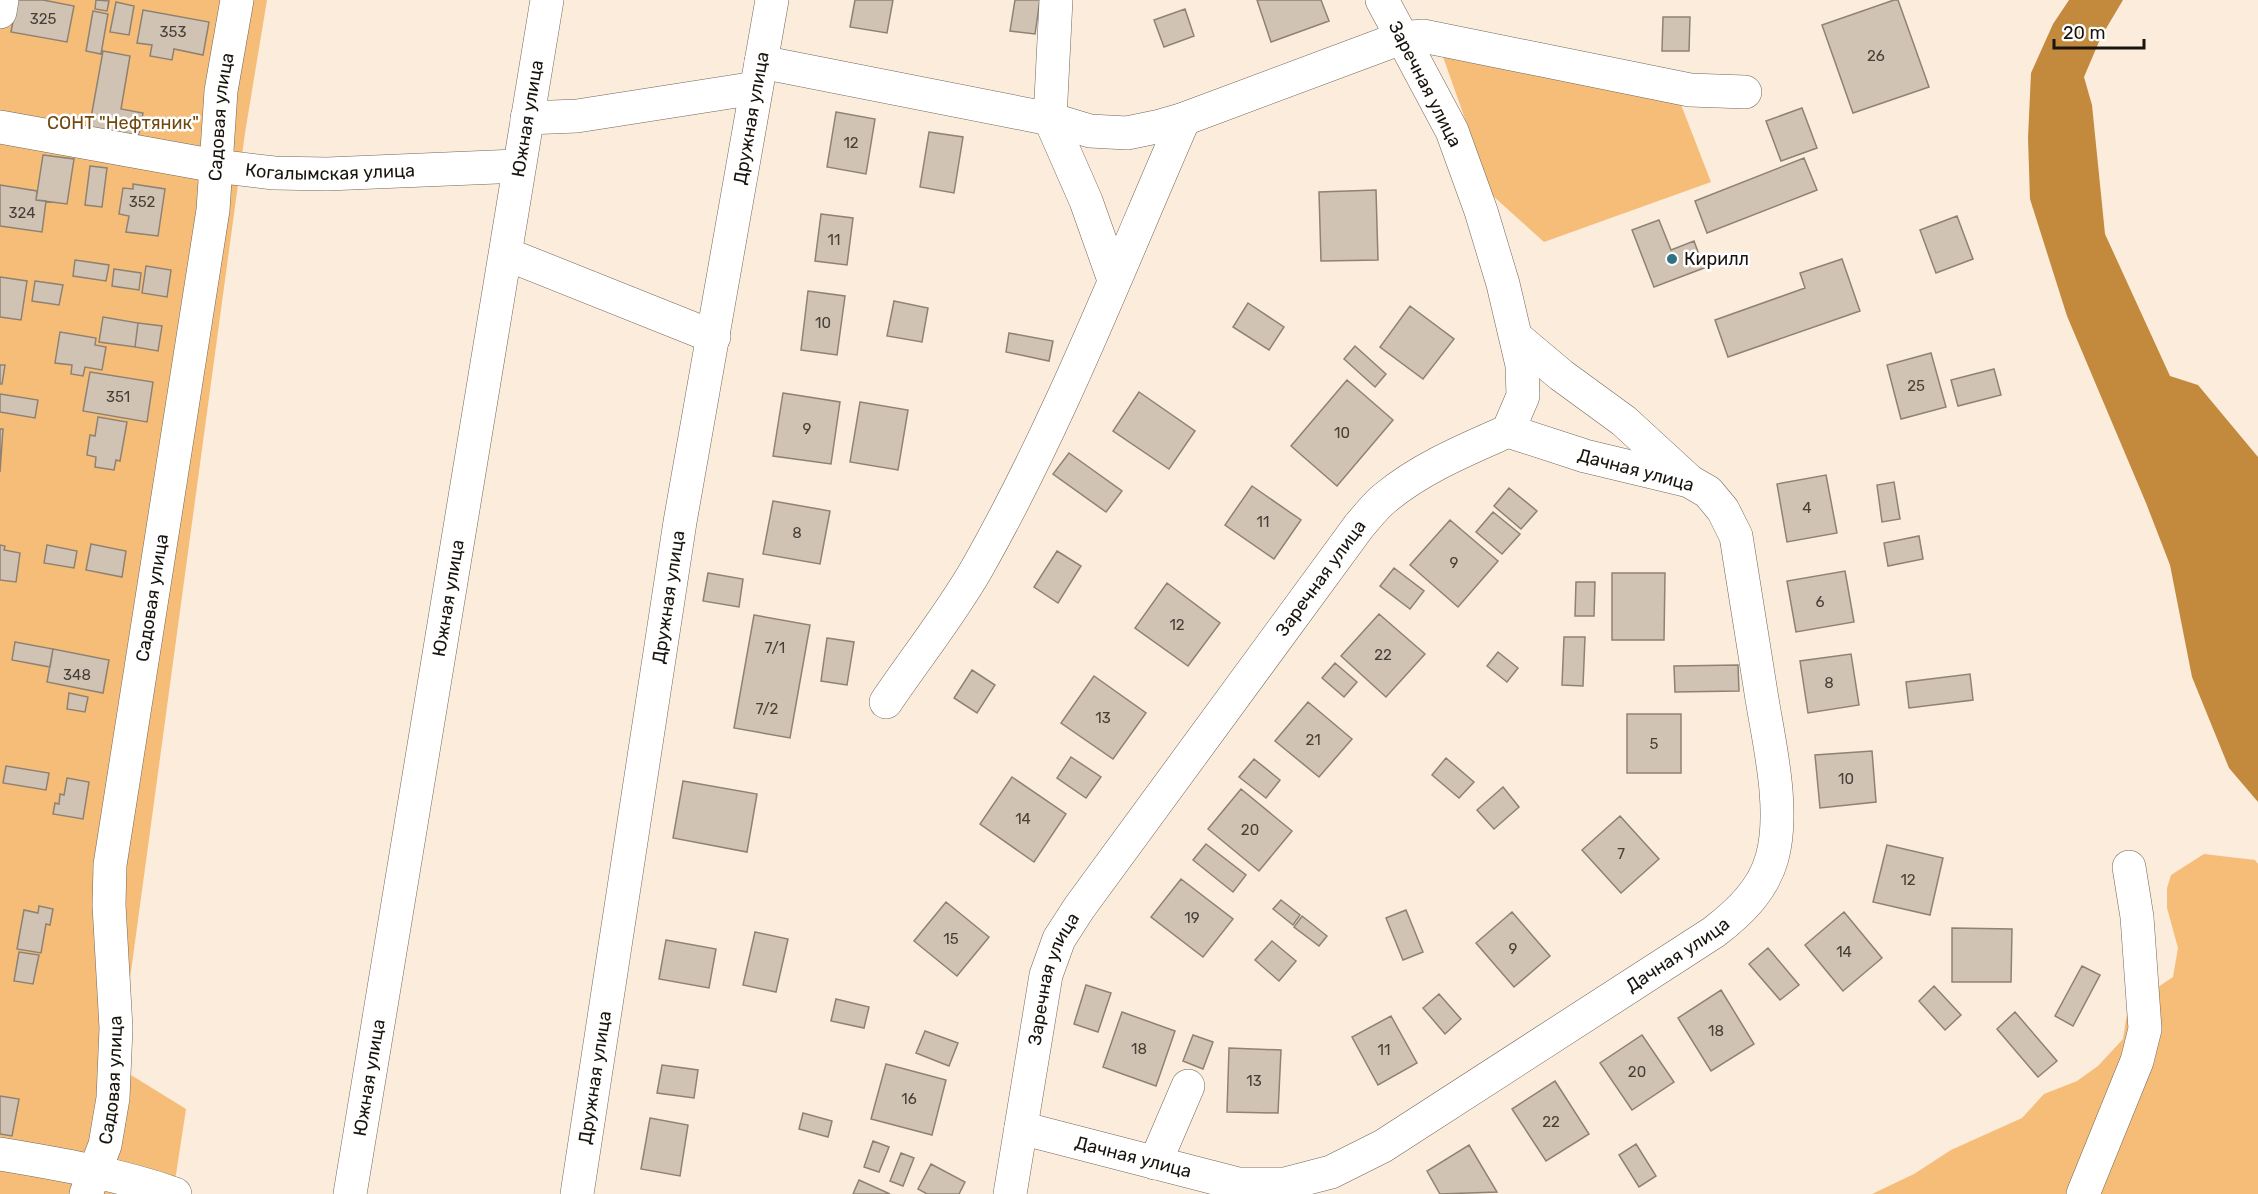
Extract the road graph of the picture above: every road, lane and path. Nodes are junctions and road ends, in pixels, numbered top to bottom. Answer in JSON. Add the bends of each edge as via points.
{"nodes":[{"id":1,"x":2,"y":0,"type":"edge"},
{"id":2,"x":237,"y":0,"type":"edge"},
{"id":3,"x":547,"y":0,"type":"edge"},
{"id":4,"x":772,"y":0,"type":"edge"},
{"id":5,"x":1056,"y":0,"type":"edge"},
{"id":6,"x":1382,"y":0,"type":"edge"},
{"id":7,"x":0,"y":12,"type":"edge"},
{"id":8,"x":1401,"y":38,"type":"junction"},
{"id":9,"x":759,"y":75,"type":"junction"},
{"id":10,"x":1745,"y":92,"type":"dead end"},
{"id":11,"x":527,"y":118,"type":"junction"},
{"id":12,"x":1050,"y":119,"type":"junction"},
{"id":13,"x":1184,"y":119,"type":"junction"},
{"id":14,"x":0,"y":127,"type":"edge"},
{"id":15,"x":216,"y":166,"type":"junction"},
{"id":16,"x":519,"y":166,"type":"junction"},
{"id":17,"x":506,"y":254,"type":"junction"},
{"id":18,"x":1114,"y":280,"type":"junction"},
{"id":19,"x":714,"y":337,"type":"junction"},
{"id":20,"x":1517,"y":338,"type":"junction"},
{"id":21,"x":1508,"y":431,"type":"junction"},
{"id":22,"x":1689,"y":481,"type":"junction"},
{"id":23,"x":886,"y":702,"type":"dead end"},
{"id":24,"x":2129,"y":867,"type":"dead end"},
{"id":25,"x":1188,"y":1086,"type":"dead end"},
{"id":26,"x":1021,"y":1128,"type":"junction"},
{"id":27,"x":0,"y":1154,"type":"edge"},
{"id":28,"x":1155,"y":1163,"type":"junction"},
{"id":29,"x":91,"y":1182,"type":"edge"},
{"id":30,"x":175,"y":1194,"type":"edge"},
{"id":31,"x":350,"y":1194,"type":"edge"},
{"id":32,"x":577,"y":1194,"type":"edge"},
{"id":33,"x":1010,"y":1194,"type":"edge"},
{"id":34,"x":2083,"y":1194,"type":"edge"}],
"edges":[{"from":1,"to":7,"type":"street"},
{"from":2,"to":15,"type":"street","name":"Садовая улица","via":[[221,91]]},
{"from":3,"to":11,"type":"street","name":"Южная улица"},
{"from":4,"to":9,"type":"street","name":"Дружная улица"},
{"from":5,"to":12,"type":"street"},
{"from":6,"to":8,"type":"street","name":"Заречная улица"},
{"from":8,"to":10,"type":"street","via":[[1423,36],[1690,90]]},
{"from":8,"to":13,"type":"street"},
{"from":8,"to":20,"type":"street","name":"Заречная улица","via":[[1452,131],[1481,211]]},
{"from":9,"to":11,"type":"street","via":[[577,116]]},
{"from":9,"to":12,"type":"street"},
{"from":9,"to":19,"type":"street","name":"Дружная улица"},
{"from":11,"to":16,"type":"street","name":"Южная улица"},
{"from":12,"to":13,"type":"street","via":[[1090,131],[1127,133]]},
{"from":12,"to":18,"type":"street","via":[[1086,201]]},
{"from":13,"to":18,"type":"street"},
{"from":14,"to":15,"type":"street","name":"Когалымская улица"},
{"from":15,"to":16,"type":"street","name":"Когалымская улица","via":[[327,174]]},
{"from":15,"to":29,"type":"street","name":"Садовая улица","via":[[213,210],[110,865],[116,1028],[110,1123]]},
{"from":16,"to":17,"type":"street","name":"Южная улица"},
{"from":17,"to":19,"type":"street"},
{"from":17,"to":31,"type":"street","name":"Южная улица"},
{"from":18,"to":23,"type":"street","via":[[1093,333],[975,572]]},
{"from":19,"to":32,"type":"street","name":"Дружная улица","via":[[679,533]]},
{"from":20,"to":21,"type":"street","name":"Заречная улица","via":[[1523,396]]},
{"from":20,"to":22,"type":"street","via":[[1624,421]]},
{"from":21,"to":22,"type":"street","name":"Дачная улица","via":[[1585,456]]},
{"from":21,"to":26,"type":"street","name":"Заречная улица","via":[[1412,478],[1383,500],[1359,526],[1084,900],[1059,939],[1046,975]]},
{"from":22,"to":28,"type":"street","name":"Дачная улица","via":[[1708,492],[1736,536],[1772,758],[1776,808],[1772,857],[1764,880],[1751,898],[1738,914],[1694,945],[1383,1146],[1331,1172],[1285,1184],[1238,1184]]},
{"from":24,"to":34,"type":"street","via":[[2137,917],[2145,1029],[2137,1061]]},
{"from":25,"to":28,"type":"street"},
{"from":26,"to":28,"type":"street","name":"Дачная улица"},
{"from":26,"to":33,"type":"street","name":"Заречная улица"},
{"from":27,"to":29,"type":"street"},
{"from":29,"to":30,"type":"street","via":[[140,1181]]}]}
